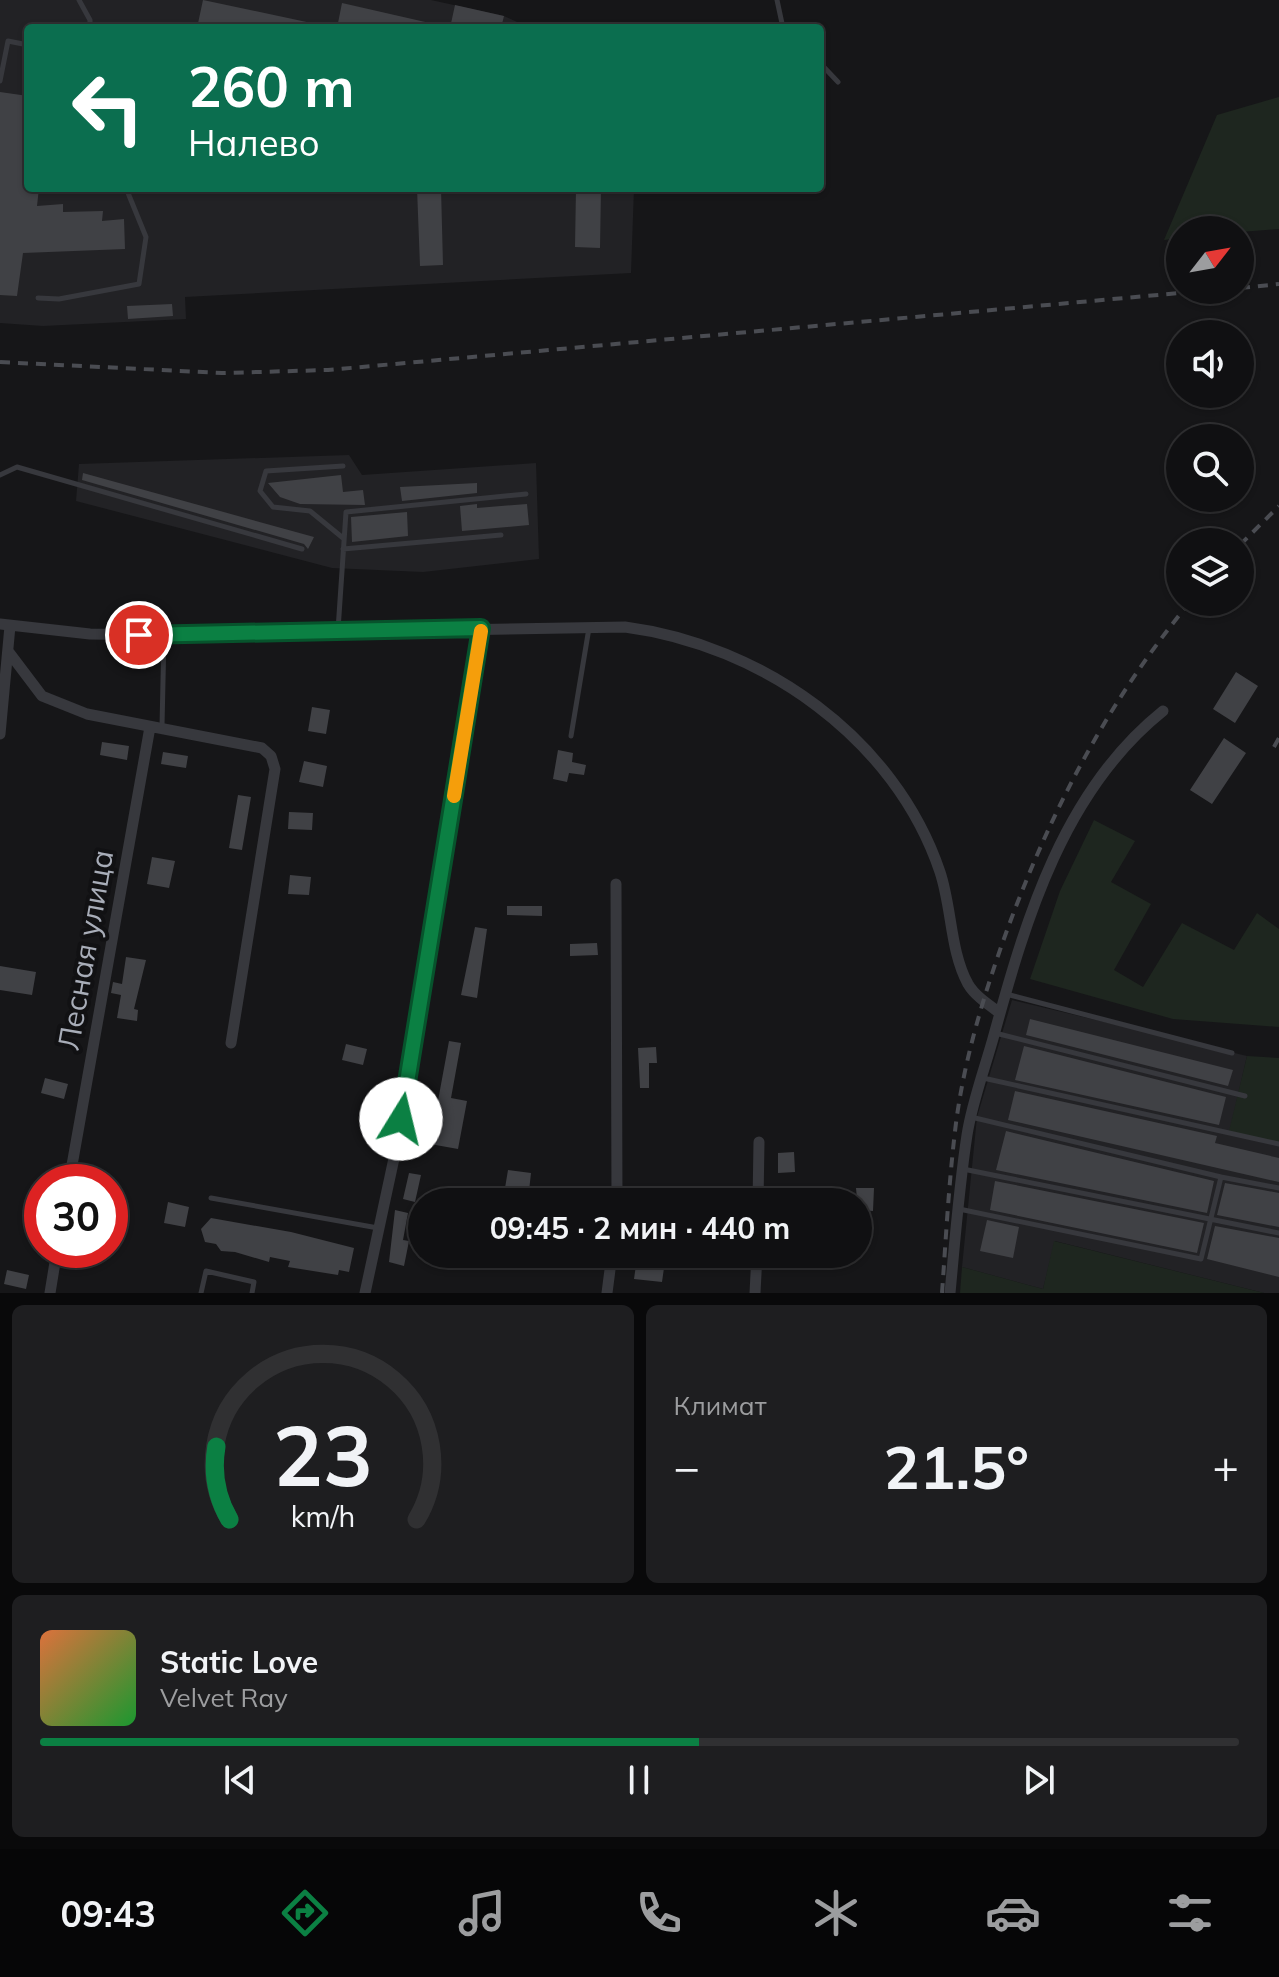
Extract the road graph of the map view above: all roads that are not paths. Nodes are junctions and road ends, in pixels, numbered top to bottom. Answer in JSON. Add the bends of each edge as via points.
{"nodes":[{"id":1,"x":79,"y":0,"type":"edge"},
{"id":2,"x":777,"y":0,"type":"edge"},
{"id":3,"x":90,"y":24,"type":"edge"},
{"id":4,"x":782,"y":24,"type":"edge"},
{"id":5,"x":24,"y":44,"type":"edge"},
{"id":6,"x":824,"y":67,"type":"edge"},
{"id":7,"x":0,"y":81,"type":"edge"},
{"id":8,"x":838,"y":82,"type":"dead end"},
{"id":9,"x":128,"y":192,"type":"edge"},
{"id":10,"x":38,"y":298,"type":"dead end"},
{"id":11,"x":343,"y":466,"type":"dead end"},
{"id":12,"x":0,"y":475,"type":"edge"},
{"id":13,"x":526,"y":494,"type":"dead end"},
{"id":14,"x":501,"y":535,"type":"dead end"},
{"id":15,"x":344,"y":538,"type":"junction"},
{"id":16,"x":302,"y":549,"type":"dead end"},
{"id":17,"x":343,"y":549,"type":"junction"},
{"id":18,"x":5,"y":625,"type":"edge"},
{"id":19,"x":589,"y":627,"type":"junction"},
{"id":20,"x":481,"y":628,"type":"junction"},
{"id":21,"x":338,"y":631,"type":"junction"},
{"id":22,"x":164,"y":635,"type":"junction"},
{"id":23,"x":8,"y":651,"type":"junction"},
{"id":24,"x":1163,"y":711,"type":"dead end"},
{"id":25,"x":156,"y":728,"type":"junction"},
{"id":26,"x":0,"y":734,"type":"edge"},
{"id":27,"x":571,"y":736,"type":"dead end"},
{"id":28,"x":616,"y":884,"type":"dead end"},
{"id":29,"x":1005,"y":994,"type":"junction"},
{"id":30,"x":1000,"y":1013,"type":"junction"},
{"id":31,"x":994,"y":1033,"type":"junction"},
{"id":32,"x":231,"y":1043,"type":"dead end"},
{"id":33,"x":1232,"y":1053,"type":"dead end"},
{"id":34,"x":982,"y":1078,"type":"junction"},
{"id":35,"x":1245,"y":1096,"type":"dead end"},
{"id":36,"x":971,"y":1117,"type":"junction"},
{"id":37,"x":759,"y":1142,"type":"dead end"},
{"id":38,"x":1279,"y":1144,"type":"edge"},
{"id":39,"x":72,"y":1164,"type":"edge"},
{"id":40,"x":963,"y":1169,"type":"junction"},
{"id":41,"x":1221,"y":1177,"type":"junction"},
{"id":42,"x":617,"y":1188,"type":"edge"},
{"id":43,"x":758,"y":1188,"type":"edge"},
{"id":44,"x":1279,"y":1188,"type":"edge"},
{"id":45,"x":211,"y":1198,"type":"dead end"},
{"id":46,"x":958,"y":1209,"type":"junction"},
{"id":47,"x":1211,"y":1218,"type":"junction"},
{"id":48,"x":379,"y":1229,"type":"junction"},
{"id":49,"x":1279,"y":1233,"type":"edge"},
{"id":50,"x":54,"y":1268,"type":"edge"},
{"id":51,"x":610,"y":1268,"type":"edge"},
{"id":52,"x":756,"y":1268,"type":"edge"},
{"id":53,"x":50,"y":1293,"type":"edge"},
{"id":54,"x":201,"y":1293,"type":"edge"},
{"id":55,"x":252,"y":1293,"type":"edge"},
{"id":56,"x":365,"y":1293,"type":"edge"},
{"id":57,"x":607,"y":1293,"type":"edge"},
{"id":58,"x":755,"y":1293,"type":"edge"},
{"id":59,"x":950,"y":1293,"type":"edge"}],
"edges":[{"from":1,"to":3,"type":"lane"},
{"from":2,"to":4,"type":"lane"},
{"from":5,"to":7,"type":"lane","via":[[8,41]]},
{"from":6,"to":8,"type":"lane"},
{"from":9,"to":10,"type":"lane","via":[[146,237],[139,284]]},
{"from":11,"to":15,"type":"lane","via":[[266,471],[260,491],[273,507],[310,511]]},
{"from":12,"to":16,"type":"lane","via":[[17,467]]},
{"from":13,"to":15,"type":"lane","via":[[346,512]]},
{"from":14,"to":17,"type":"lane"},
{"from":15,"to":17,"type":"lane"},
{"from":17,"to":21,"type":"lane"},
{"from":18,"to":22,"type":"street"},
{"from":18,"to":23,"type":"street"},
{"from":19,"to":20,"type":"street"},
{"from":19,"to":27,"type":"lane"},
{"from":19,"to":30,"type":"street","via":[[663,632],[703,645],[783,683],[831,716],[904,792],[941,875],[969,986]]},
{"from":20,"to":21,"type":"street"},
{"from":20,"to":48,"type":"street"},
{"from":21,"to":22,"type":"street"},
{"from":22,"to":25,"type":"lane"},
{"from":23,"to":25,"type":"street","via":[[42,696],[87,714]]},
{"from":23,"to":26,"type":"street"},
{"from":24,"to":29,"type":"street","via":[[1122,749],[1066,831]]},
{"from":25,"to":32,"type":"street","via":[[262,748],[275,769]]},
{"from":25,"to":39,"type":"street","name":"Лесная улица"},
{"from":28,"to":42,"type":"street"},
{"from":29,"to":30,"type":"street"},
{"from":29,"to":33,"type":"lane"},
{"from":30,"to":31,"type":"street"},
{"from":31,"to":34,"type":"street"},
{"from":31,"to":35,"type":"lane"},
{"from":34,"to":36,"type":"street"},
{"from":34,"to":38,"type":"lane"},
{"from":36,"to":40,"type":"street"},
{"from":36,"to":41,"type":"lane"},
{"from":37,"to":43,"type":"street"},
{"from":40,"to":46,"type":"street"},
{"from":40,"to":47,"type":"lane"},
{"from":41,"to":44,"type":"lane"},
{"from":41,"to":47,"type":"lane"},
{"from":45,"to":48,"type":"lane"},
{"from":46,"to":47,"type":"lane","via":[[1201,1259]]},
{"from":46,"to":59,"type":"street"},
{"from":47,"to":49,"type":"lane"},
{"from":48,"to":56,"type":"street"},
{"from":50,"to":53,"type":"street"},
{"from":51,"to":57,"type":"street"},
{"from":52,"to":58,"type":"street"},
{"from":54,"to":55,"type":"lane","via":[[206,1271],[254,1282]]}]}
